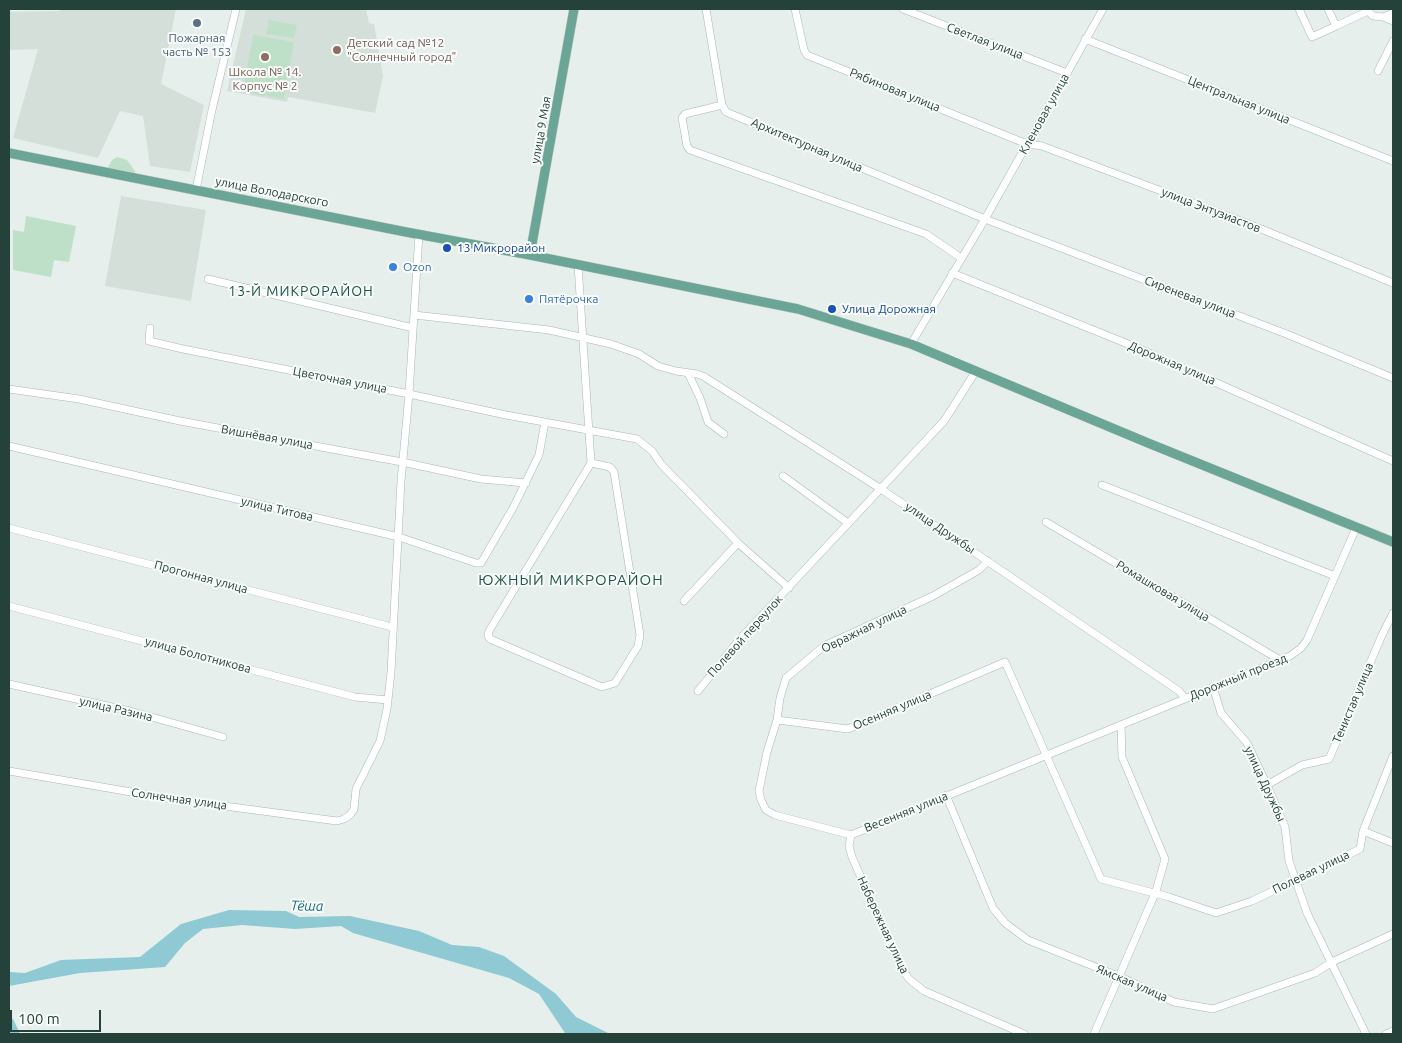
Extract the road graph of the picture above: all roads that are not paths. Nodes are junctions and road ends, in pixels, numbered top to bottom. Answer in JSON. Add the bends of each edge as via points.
{"nodes":[{"id":1,"x":236,"y":9,"type":"edge"},
{"id":2,"x":574,"y":9,"type":"edge"},
{"id":3,"x":706,"y":9,"type":"edge"},
{"id":4,"x":795,"y":9,"type":"edge"},
{"id":5,"x":903,"y":9,"type":"edge"},
{"id":6,"x":1103,"y":9,"type":"edge"},
{"id":7,"x":1299,"y":9,"type":"edge"},
{"id":8,"x":1328,"y":9,"type":"edge"},
{"id":9,"x":1393,"y":13,"type":"edge"},
{"id":10,"x":1383,"y":17,"type":"junction"},
{"id":11,"x":1393,"y":21,"type":"edge"},
{"id":12,"x":1336,"y":26,"type":"junction"},
{"id":13,"x":1085,"y":39,"type":"junction"},
{"id":14,"x":1393,"y":41,"type":"edge"},
{"id":15,"x":1378,"y":71,"type":"dead end"},
{"id":16,"x":1067,"y":73,"type":"junction"},
{"id":17,"x":722,"y":105,"type":"junction"},
{"id":18,"x":1027,"y":144,"type":"junction"},
{"id":19,"x":9,"y":153,"type":"edge"},
{"id":20,"x":1393,"y":161,"type":"edge"},
{"id":21,"x":196,"y":190,"type":"junction"},
{"id":22,"x":986,"y":219,"type":"junction"},
{"id":23,"x":419,"y":234,"type":"junction"},
{"id":24,"x":530,"y":255,"type":"junction"},
{"id":25,"x":961,"y":258,"type":"junction"},
{"id":26,"x":578,"y":265,"type":"junction"},
{"id":27,"x":952,"y":273,"type":"junction"},
{"id":28,"x":208,"y":279,"type":"dead end"},
{"id":29,"x":1393,"y":283,"type":"edge"},
{"id":30,"x":414,"y":315,"type":"junction"},
{"id":31,"x":150,"y":328,"type":"dead end"},
{"id":32,"x":413,"y":328,"type":"junction"},
{"id":33,"x":582,"y":338,"type":"junction"},
{"id":34,"x":911,"y":344,"type":"junction"},
{"id":35,"x":976,"y":371,"type":"junction"},
{"id":36,"x":688,"y":373,"type":"junction"},
{"id":37,"x":1393,"y":378,"type":"edge"},
{"id":38,"x":9,"y":388,"type":"edge"},
{"id":39,"x":409,"y":394,"type":"junction"},
{"id":40,"x":544,"y":422,"type":"junction"},
{"id":41,"x":589,"y":431,"type":"junction"},
{"id":42,"x":724,"y":434,"type":"dead end"},
{"id":43,"x":9,"y":446,"type":"edge"},
{"id":44,"x":1391,"y":460,"type":"edge"},
{"id":45,"x":402,"y":462,"type":"junction"},
{"id":46,"x":591,"y":463,"type":"junction"},
{"id":47,"x":783,"y":476,"type":"dead end"},
{"id":48,"x":526,"y":483,"type":"junction"},
{"id":49,"x":1102,"y":485,"type":"dead end"},
{"id":50,"x":882,"y":489,"type":"junction"},
{"id":51,"x":1046,"y":522,"type":"dead end"},
{"id":52,"x":848,"y":523,"type":"junction"},
{"id":53,"x":9,"y":528,"type":"edge"},
{"id":54,"x":1356,"y":528,"type":"junction"},
{"id":55,"x":399,"y":537,"type":"junction"},
{"id":56,"x":1393,"y":542,"type":"edge"},
{"id":57,"x":738,"y":543,"type":"junction"},
{"id":58,"x":988,"y":561,"type":"junction"},
{"id":59,"x":1335,"y":576,"type":"junction"},
{"id":60,"x":788,"y":588,"type":"junction"},
{"id":61,"x":684,"y":601,"type":"dead end"},
{"id":62,"x":9,"y":606,"type":"edge"},
{"id":63,"x":1393,"y":613,"type":"edge"},
{"id":64,"x":392,"y":627,"type":"junction"},
{"id":65,"x":1280,"y":660,"type":"junction"},
{"id":66,"x":9,"y":684,"type":"edge"},
{"id":67,"x":1213,"y":687,"type":"junction"},
{"id":68,"x":698,"y":691,"type":"dead end"},
{"id":69,"x":1185,"y":698,"type":"junction"},
{"id":70,"x":388,"y":700,"type":"junction"},
{"id":71,"x":777,"y":720,"type":"junction"},
{"id":72,"x":1121,"y":724,"type":"junction"},
{"id":73,"x":223,"y":737,"type":"dead end"},
{"id":74,"x":1047,"y":755,"type":"junction"},
{"id":75,"x":1393,"y":756,"type":"edge"},
{"id":76,"x":9,"y":771,"type":"edge"},
{"id":77,"x":1267,"y":785,"type":"junction"},
{"id":78,"x":946,"y":795,"type":"junction"},
{"id":79,"x":766,"y":810,"type":"joint"},
{"id":80,"x":1363,"y":830,"type":"junction"},
{"id":81,"x":851,"y":835,"type":"junction"},
{"id":82,"x":1393,"y":843,"type":"edge"},
{"id":83,"x":1295,"y":879,"type":"junction"},
{"id":84,"x":1156,"y":892,"type":"junction"},
{"id":85,"x":1393,"y":934,"type":"edge"},
{"id":86,"x":1332,"y":962,"type":"junction"},
{"id":87,"x":1118,"y":976,"type":"junction"},
{"id":88,"x":1393,"y":1031,"type":"edge"},
{"id":89,"x":1024,"y":1034,"type":"edge"},
{"id":90,"x":1094,"y":1034,"type":"edge"},
{"id":91,"x":1366,"y":1034,"type":"edge"},
{"id":92,"x":1386,"y":1034,"type":"edge"}],
"edges":[{"from":1,"to":21,"type":"street"},
{"from":2,"to":24,"type":"main road","name":"улица 9 Мая"},
{"from":3,"to":17,"type":"street"},
{"from":4,"to":18,"type":"street","name":"Рябиновая улица","via":[[806,55]]},
{"from":5,"to":16,"type":"street","name":"Светлая улица"},
{"from":6,"to":13,"type":"street","name":"Кленовая улица"},
{"from":7,"to":12,"type":"street","via":[[1312,37]]},
{"from":8,"to":12,"type":"street"},
{"from":9,"to":10,"type":"street"},
{"from":10,"to":11,"type":"street"},
{"from":10,"to":12,"type":"street","via":[[1373,16],[1368,11]]},
{"from":13,"to":16,"type":"street","name":"Кленовая улица"},
{"from":13,"to":20,"type":"street","name":"Центральная улица"},
{"from":14,"to":15,"type":"street"},
{"from":16,"to":18,"type":"street","name":"Кленовая улица"},
{"from":17,"to":22,"type":"street","name":"Архитектурная улица","via":[[726,112]]},
{"from":17,"to":25,"type":"street","via":[[684,114],[682,118],[690,150],[926,234]]},
{"from":18,"to":22,"type":"street","name":"Кленовая улица"},
{"from":18,"to":29,"type":"street","name":"улица Энтузиастов","via":[[1042,146],[1249,224]]},
{"from":19,"to":21,"type":"main road","name":"улица Володарского"},
{"from":21,"to":23,"type":"main road","name":"улица Володарского"},
{"from":22,"to":25,"type":"street","name":"Кленовая улица"},
{"from":22,"to":37,"type":"street","name":"Сиреневая улица"},
{"from":23,"to":24,"type":"main road","name":"улица Володарского"},
{"from":23,"to":30,"type":"street"},
{"from":24,"to":26,"type":"main road","name":"улица Володарского"},
{"from":25,"to":27,"type":"street","name":"Кленовая улица"},
{"from":26,"to":33,"type":"street"},
{"from":26,"to":34,"type":"main road","name":"улица Володарского","via":[[731,294],[798,310]]},
{"from":27,"to":34,"type":"street","name":"Кленовая улица"},
{"from":27,"to":44,"type":"street","name":"Дорожная улица","via":[[1133,346]]},
{"from":28,"to":32,"type":"street"},
{"from":30,"to":32,"type":"street"},
{"from":30,"to":33,"type":"street","name":"улица Дружбы","via":[[549,330]]},
{"from":31,"to":39,"type":"street","name":"Цветочная улица","via":[[149,341]]},
{"from":32,"to":39,"type":"street"},
{"from":33,"to":36,"type":"street","name":"улица Дружбы","via":[[611,344],[658,366]]},
{"from":33,"to":41,"type":"street"},
{"from":34,"to":35,"type":"main road","name":"улица Володарского"},
{"from":35,"to":50,"type":"street","via":[[944,420]]},
{"from":35,"to":54,"type":"main road","name":"улица Володарского"},
{"from":36,"to":42,"type":"street","via":[[708,422]]},
{"from":36,"to":50,"type":"street","name":"улица Дружбы","via":[[703,376]]},
{"from":38,"to":45,"type":"street","name":"Вишнёвая улица"},
{"from":39,"to":40,"type":"street","name":"Цветочная улица"},
{"from":39,"to":45,"type":"street"},
{"from":40,"to":41,"type":"street","name":"Цветочная улица"},
{"from":40,"to":48,"type":"street","via":[[538,456]]},
{"from":41,"to":46,"type":"street"},
{"from":41,"to":57,"type":"street","name":"Полевой переулок","via":[[637,439]]},
{"from":43,"to":55,"type":"street","name":"улица Титова"},
{"from":45,"to":48,"type":"street","name":"Вишнёвая улица","via":[[481,479]]},
{"from":45,"to":55,"type":"street"},
{"from":46,"to":46,"type":"street","via":[[610,467],[614,472],[640,635],[638,646],[615,683],[602,687],[488,636]]},
{"from":47,"to":52,"type":"street"},
{"from":48,"to":55,"type":"street","name":"улица Титова","via":[[481,563]]},
{"from":49,"to":59,"type":"street"},
{"from":50,"to":52,"type":"street"},
{"from":50,"to":58,"type":"street","name":"улица Дружбы"},
{"from":51,"to":65,"type":"street","name":"Ромашковая улица"},
{"from":52,"to":60,"type":"street"},
{"from":53,"to":64,"type":"street","name":"Прогонная улица"},
{"from":54,"to":56,"type":"main road","name":"улица Володарского"},
{"from":54,"to":59,"type":"street","name":"Дорожный проезд"},
{"from":55,"to":64,"type":"street"},
{"from":57,"to":60,"type":"street","name":"Полевой переулок"},
{"from":57,"to":61,"type":"street"},
{"from":58,"to":69,"type":"street","name":"улица Дружбы"},
{"from":58,"to":71,"type":"street","name":"Овражная улица","via":[[979,570],[933,596],[824,646],[786,678]]},
{"from":59,"to":65,"type":"street","name":"Дорожный проезд","via":[[1307,640],[1301,648]]},
{"from":60,"to":68,"type":"street","name":"Полевой переулок","via":[[739,640]]},
{"from":62,"to":70,"type":"street","name":"улица Болотникова","via":[[355,697]]},
{"from":63,"to":77,"type":"street","name":"Тенистая улица","via":[[1329,759],[1302,765]]},
{"from":64,"to":70,"type":"street"},
{"from":65,"to":67,"type":"street","name":"Дорожный проезд"},
{"from":66,"to":73,"type":"street","name":"улица Разина","via":[[130,711]]},
{"from":67,"to":69,"type":"street","name":"Дорожный проезд"},
{"from":67,"to":77,"type":"street","name":"улица Дружбы","via":[[1221,713],[1247,743]]},
{"from":69,"to":72,"type":"street","name":"Дорожный проезд"},
{"from":70,"to":76,"type":"street","name":"Солнечная улица","via":[[380,741],[356,789],[354,809],[344,819],[172,799]]},
{"from":71,"to":74,"type":"street","name":"Осенняя улица","via":[[848,729],[1003,663]]},
{"from":71,"to":79,"type":"street","name":"Овражная улица","via":[[759,791]]},
{"from":72,"to":74,"type":"street","name":"Дорожный проезд"},
{"from":72,"to":84,"type":"street","via":[[1122,757],[1165,859]]},
{"from":74,"to":78,"type":"street","name":"Весенняя улица"},
{"from":74,"to":84,"type":"street","via":[[1102,879]]},
{"from":75,"to":80,"type":"street","name":"Полевая улица"},
{"from":77,"to":83,"type":"street","name":"улица Дружбы","via":[[1285,827]]},
{"from":78,"to":81,"type":"street","name":"Весенняя улица"},
{"from":78,"to":87,"type":"street","name":"Ямская улица","via":[[993,908],[1006,923],[1028,940]]},
{"from":79,"to":81,"type":"street","name":"Весенняя улица"},
{"from":80,"to":82,"type":"street"},
{"from":80,"to":83,"type":"street","name":"Полевая улица","via":[[1360,849]]},
{"from":81,"to":89,"type":"street","name":"Набережная улица","via":[[849,846],[852,856],[909,980],[924,991]]},
{"from":83,"to":84,"type":"street","name":"Полевая улица","via":[[1252,901],[1216,913]]},
{"from":83,"to":86,"type":"street","name":"улица Дружбы"},
{"from":84,"to":87,"type":"street"},
{"from":85,"to":86,"type":"street","name":"Ямская улица"},
{"from":86,"to":87,"type":"street","name":"Ямская улица","via":[[1315,973],[1213,1009],[1174,1002]]},
{"from":86,"to":91,"type":"street","name":"улица Дружбы"},
{"from":87,"to":90,"type":"street"},
{"from":88,"to":92,"type":"street"}]}
